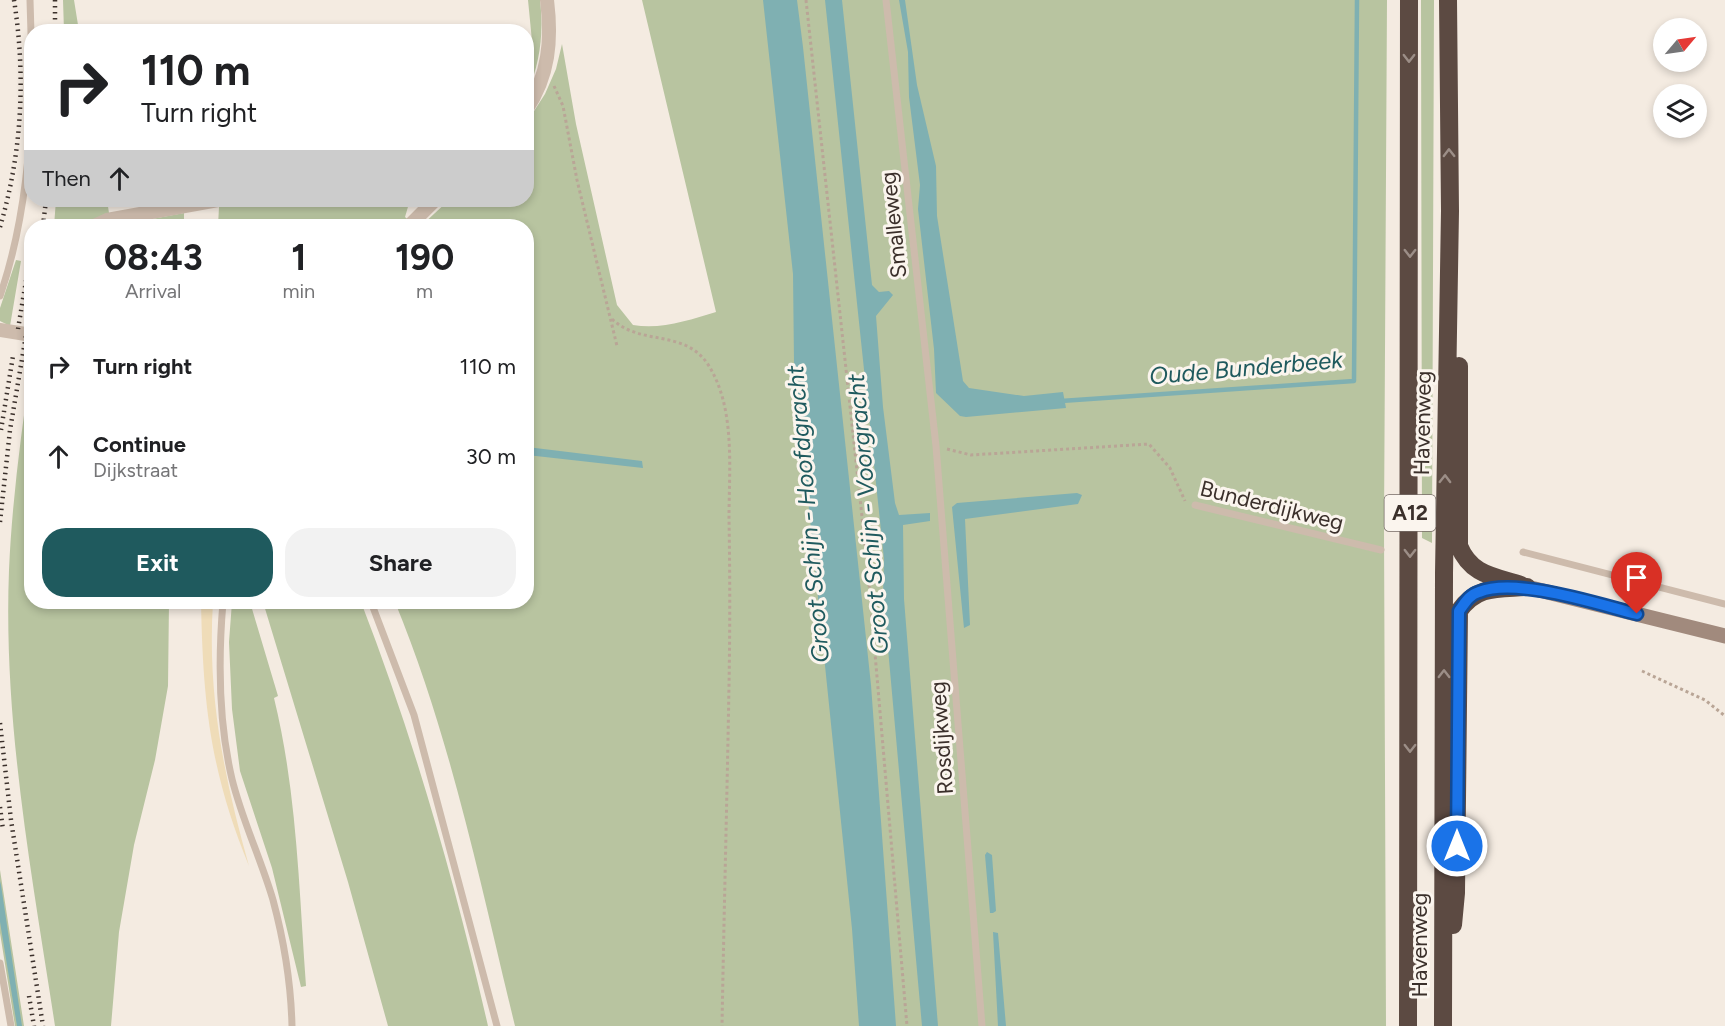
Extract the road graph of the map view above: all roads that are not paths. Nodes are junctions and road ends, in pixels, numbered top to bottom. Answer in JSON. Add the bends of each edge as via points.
{"nodes":[{"id":1,"x":30,"y":0,"type":"edge"},
{"id":2,"x":547,"y":0,"type":"edge"},
{"id":3,"x":886,"y":0,"type":"edge"},
{"id":4,"x":1409,"y":0,"type":"edge"},
{"id":5,"x":1448,"y":0,"type":"edge"},
{"id":6,"x":31,"y":24,"type":"edge"},
{"id":7,"x":534,"y":95,"type":"edge"},
{"id":8,"x":24,"y":182,"type":"edge"},
{"id":9,"x":179,"y":207,"type":"edge"},
{"id":10,"x":428,"y":207,"type":"edge"},
{"id":11,"x":1450,"y":211,"type":"junction"},
{"id":12,"x":113,"y":219,"type":"edge"},
{"id":13,"x":416,"y":219,"type":"edge"},
{"id":14,"x":0,"y":296,"type":"edge"},
{"id":15,"x":0,"y":330,"type":"edge"},
{"id":16,"x":24,"y":334,"type":"edge"},
{"id":17,"x":936,"y":446,"type":"joint"},
{"id":18,"x":1195,"y":505,"type":"road end"},
{"id":19,"x":1381,"y":550,"type":"dead end"},
{"id":20,"x":1523,"y":552,"type":"dead end"},
{"id":21,"x":1527,"y":587,"type":"junction"},
{"id":22,"x":1725,"y":604,"type":"edge"},
{"id":23,"x":222,"y":609,"type":"edge"},
{"id":24,"x":374,"y":609,"type":"edge"},
{"id":25,"x":1725,"y":636,"type":"edge"},
{"id":26,"x":0,"y":963,"type":"edge"},
{"id":27,"x":10,"y":1026,"type":"edge"},
{"id":28,"x":292,"y":1026,"type":"edge"},
{"id":29,"x":497,"y":1026,"type":"edge"},
{"id":30,"x":982,"y":1026,"type":"edge"},
{"id":31,"x":1408,"y":1026,"type":"edge"},
{"id":32,"x":1443,"y":1026,"type":"edge"}],
"edges":[{"from":1,"to":6,"type":"lane"},
{"from":2,"to":7,"type":"street","via":[[550,36],[544,76]]},
{"from":3,"to":17,"type":"lane","name":"Smalleweg"},
{"from":4,"to":31,"type":"highway","name":"Havenweg","number":"A12","one_way":true},
{"from":11,"to":5,"type":"highway","name":"Havenweg","number":"A12","one_way":true},
{"from":8,"to":14,"type":"lane","via":[[17,230]]},
{"from":9,"to":12,"type":"street"},
{"from":10,"to":13,"type":"street"},
{"from":11,"to":21,"type":"highway","via":[[1460,352],[1459,546],[1476,570]]},
{"from":32,"to":11,"type":"highway","name":"Havenweg","number":"A12","one_way":true},
{"from":15,"to":16,"type":"street"},
{"from":17,"to":30,"type":"lane","name":"Rosdijkweg"},
{"from":18,"to":19,"type":"lane","name":"Bunderdijkweg"},
{"from":20,"to":22,"type":"lane"},
{"from":21,"to":25,"type":"street"},
{"from":21,"to":32,"type":"highway","via":[[1479,591],[1459,611],[1456,893]]},
{"from":23,"to":28,"type":"lane","via":[[219,694],[225,737],[242,813],[273,900],[285,954]]},
{"from":24,"to":29,"type":"lane","via":[[414,715]]},
{"from":26,"to":27,"type":"lane"}]}
